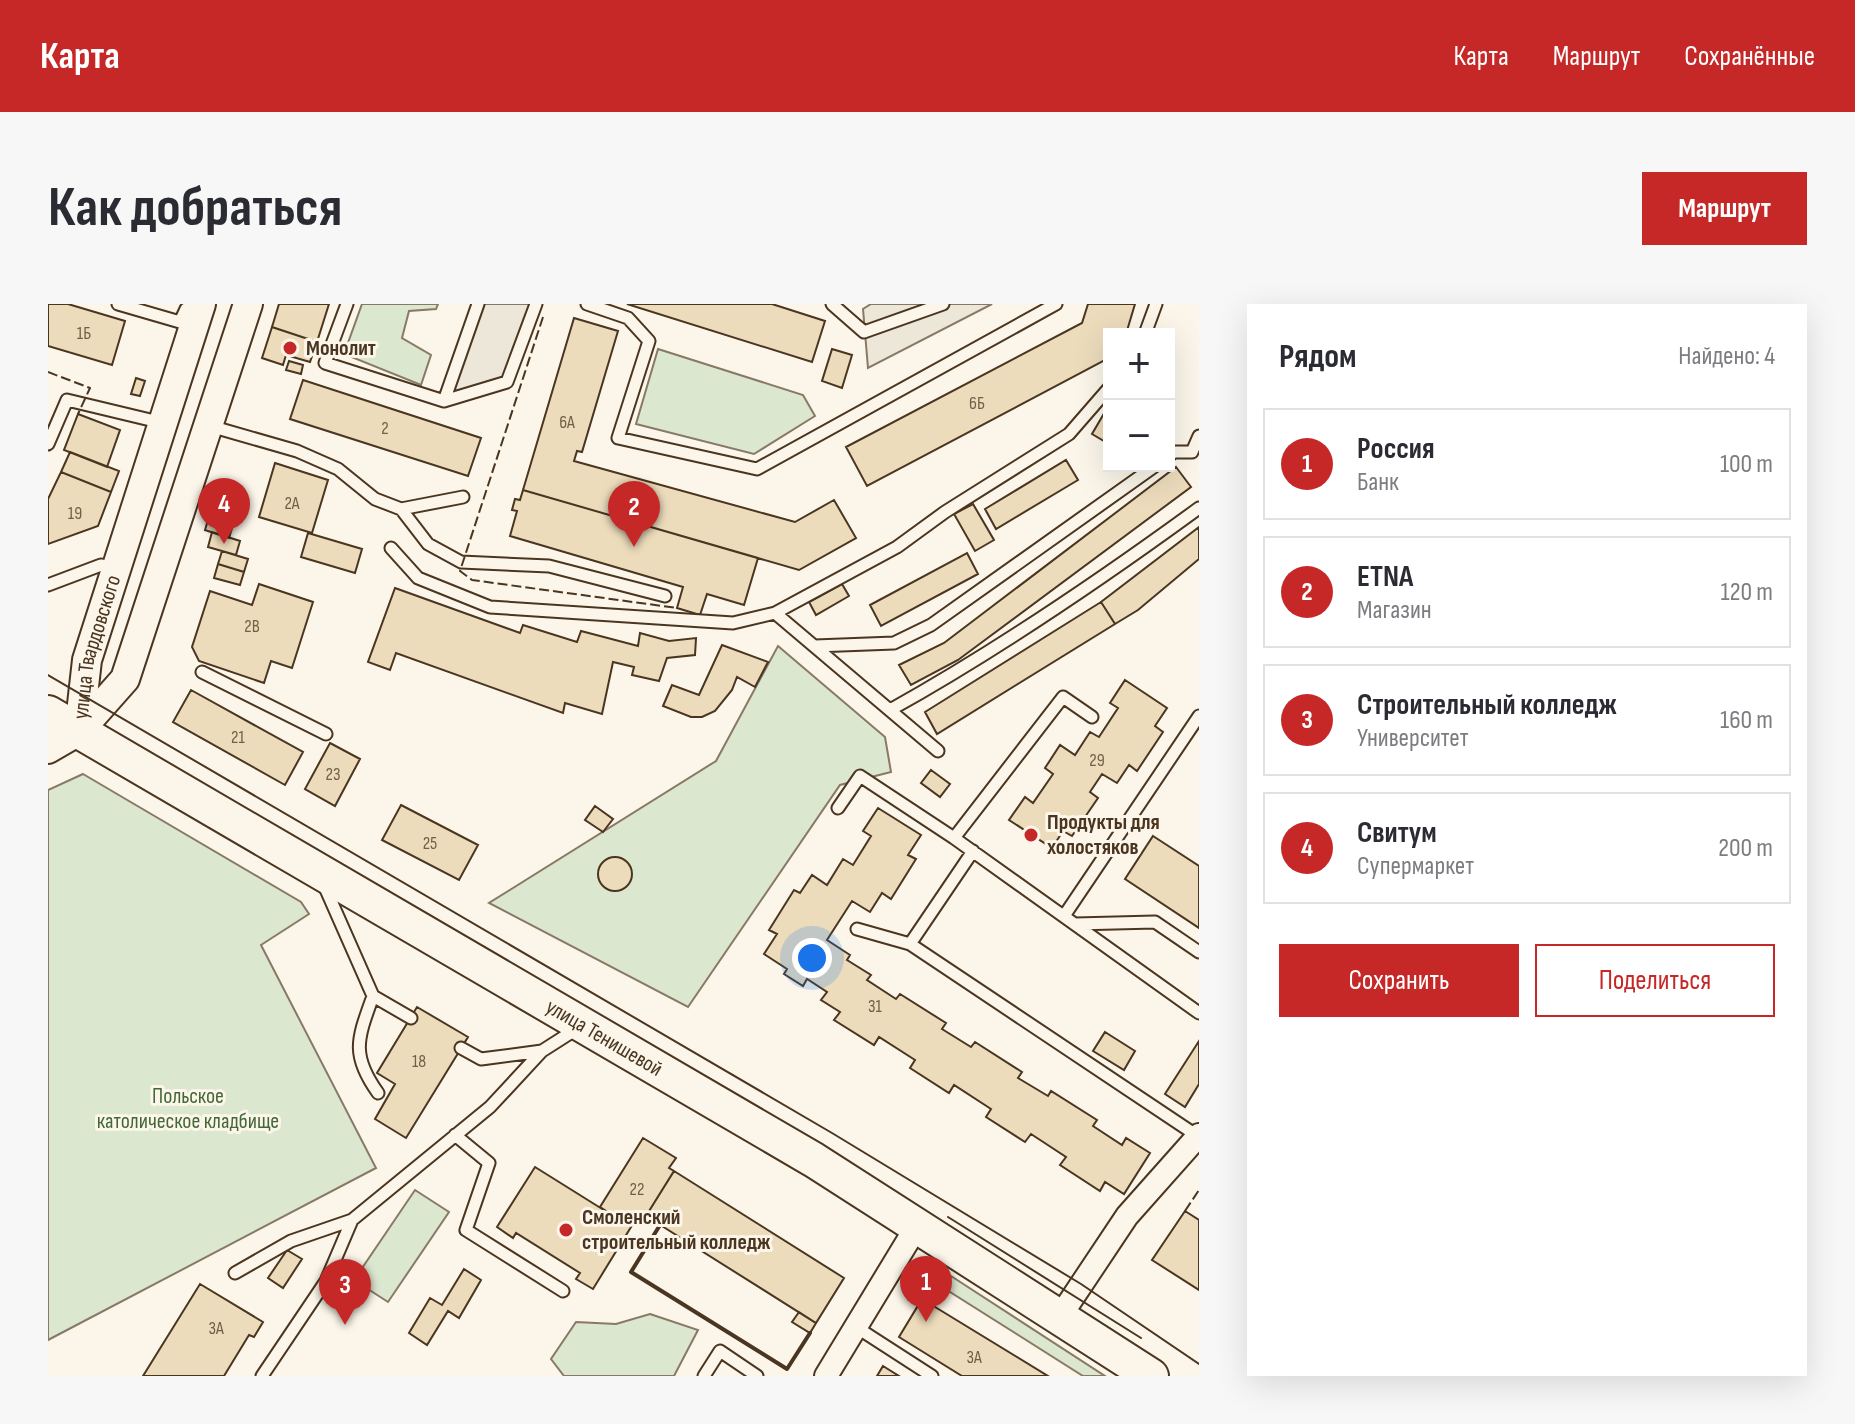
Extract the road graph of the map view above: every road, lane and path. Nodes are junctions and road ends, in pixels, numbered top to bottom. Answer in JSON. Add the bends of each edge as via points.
{"nodes":[{"id":1,"x":118,"y":304,"type":"edge"},
{"id":2,"x":189,"y":304,"type":"edge"},
{"id":3,"x":201,"y":304,"type":"edge"},
{"id":4,"x":248,"y":304,"type":"edge"},
{"id":5,"x":347,"y":304,"type":"edge"},
{"id":6,"x":478,"y":304,"type":"edge"},
{"id":7,"x":536,"y":304,"type":"edge"},
{"id":8,"x":587,"y":304,"type":"edge"},
{"id":9,"x":943,"y":304,"type":"edge"},
{"id":10,"x":1056,"y":304,"type":"edge"},
{"id":11,"x":1156,"y":304,"type":"edge"},
{"id":12,"x":834,"y":305,"type":"edge"},
{"id":13,"x":1147,"y":328,"type":"edge"},
{"id":14,"x":1103,"y":395,"type":"edge"},
{"id":15,"x":444,"y":401,"type":"junction"},
{"id":16,"x":164,"y":424,"type":"junction"},
{"id":17,"x":210,"y":426,"type":"junction"},
{"id":18,"x":1199,"y":436,"type":"edge"},
{"id":19,"x":48,"y":444,"type":"edge"},
{"id":20,"x":1175,"y":452,"type":"edge"},
{"id":21,"x":1147,"y":472,"type":"edge"},
{"id":22,"x":463,"y":497,"type":"dead end"},
{"id":23,"x":1199,"y":508,"type":"edge"},
{"id":24,"x":401,"y":509,"type":"junction"},
{"id":25,"x":391,"y":548,"type":"dead end"},
{"id":26,"x":117,"y":568,"type":"junction"},
{"id":27,"x":48,"y":585,"type":"edge"},
{"id":28,"x":665,"y":596,"type":"dead end"},
{"id":29,"x":775,"y":613,"type":"junction"},
{"id":30,"x":815,"y":646,"type":"junction"},
{"id":31,"x":202,"y":672,"type":"dead end"},
{"id":32,"x":890,"y":710,"type":"junction"},
{"id":33,"x":48,"y":713,"type":"edge"},
{"id":34,"x":1199,"y":716,"type":"edge"},
{"id":35,"x":1092,"y":717,"type":"dead end"},
{"id":36,"x":79,"y":731,"type":"junction"},
{"id":37,"x":326,"y":734,"type":"dead end"},
{"id":38,"x":48,"y":749,"type":"edge"},
{"id":39,"x":938,"y":751,"type":"dead end"},
{"id":40,"x":838,"y":808,"type":"dead end"},
{"id":41,"x":954,"y":838,"type":"junction"},
{"id":42,"x":973,"y":851,"type":"junction"},
{"id":43,"x":317,"y":870,"type":"junction"},
{"id":44,"x":1064,"y":916,"type":"junction"},
{"id":45,"x":1075,"y":924,"type":"junction"},
{"id":46,"x":857,"y":929,"type":"dead end"},
{"id":47,"x":910,"y":944,"type":"junction"},
{"id":48,"x":1199,"y":952,"type":"edge"},
{"id":49,"x":373,"y":996,"type":"junction"},
{"id":50,"x":1199,"y":1013,"type":"edge"},
{"id":51,"x":411,"y":1018,"type":"dead end"},
{"id":52,"x":583,"y":1025,"type":"junction"},
{"id":53,"x":461,"y":1048,"type":"dead end"},
{"id":54,"x":542,"y":1051,"type":"junction"},
{"id":55,"x":378,"y":1093,"type":"dead end"},
{"id":56,"x":455,"y":1135,"type":"junction"},
{"id":57,"x":1199,"y":1136,"type":"edge"},
{"id":58,"x":352,"y":1220,"type":"junction"},
{"id":59,"x":917,"y":1226,"type":"junction"},
{"id":60,"x":235,"y":1273,"type":"dead end"},
{"id":61,"x":563,"y":1291,"type":"dead end"},
{"id":62,"x":1059,"y":1318,"type":"junction"},
{"id":63,"x":856,"y":1327,"type":"junction"},
{"id":64,"x":262,"y":1376,"type":"edge"},
{"id":65,"x":704,"y":1376,"type":"edge"},
{"id":66,"x":757,"y":1376,"type":"edge"},
{"id":67,"x":826,"y":1376,"type":"edge"},
{"id":68,"x":932,"y":1376,"type":"edge"},
{"id":69,"x":1151,"y":1376,"type":"edge"}],
"edges":[{"from":1,"to":2,"type":"lane","via":[[180,322]]},
{"from":3,"to":16,"type":"street","name":"улица Твардовского"},
{"from":4,"to":17,"type":"street","name":"улица Твардовского"},
{"from":5,"to":15,"type":"lane","via":[[325,363]]},
{"from":6,"to":15,"type":"lane"},
{"from":7,"to":15,"type":"lane","via":[[507,382]]},
{"from":8,"to":10,"type":"lane","via":[[628,318],[649,341],[618,438],[757,469]]},
{"from":9,"to":12,"type":"lane","via":[[864,332]]},
{"from":11,"to":13,"type":"lane"},
{"from":14,"to":29,"type":"lane","via":[[1069,434],[897,547]]},
{"from":16,"to":19,"type":"lane","via":[[67,400]]},
{"from":16,"to":26,"type":"street","name":"улица Твардовского"},
{"from":17,"to":24,"type":"lane","via":[[297,451],[338,469],[375,499]]},
{"from":17,"to":36,"type":"street","name":"улица Твардовского","via":[[125,679]]},
{"from":18,"to":20,"type":"lane","via":[[1192,452]]},
{"from":21,"to":30,"type":"lane","via":[[931,625],[894,643]]},
{"from":22,"to":24,"type":"lane"},
{"from":23,"to":32,"type":"lane","via":[[962,671]]},
{"from":24,"to":28,"type":"lane","via":[[428,544],[461,562],[549,566]]},
{"from":25,"to":29,"type":"lane","via":[[418,578],[490,607],[733,623]]},
{"from":26,"to":27,"type":"lane","via":[[101,565]]},
{"from":26,"to":36,"type":"street","name":"улица Твардовского","via":[[87,660]]},
{"from":29,"to":30,"type":"lane"},
{"from":30,"to":32,"type":"lane"},
{"from":31,"to":37,"type":"lane"},
{"from":32,"to":39,"type":"lane"},
{"from":33,"to":36,"type":"main road","name":"улица Тенишевой"},
{"from":34,"to":44,"type":"lane"},
{"from":35,"to":41,"type":"lane","via":[[1063,697]]},
{"from":36,"to":38,"type":"street"},
{"from":36,"to":43,"type":"main road","name":"улица Тенишевой"},
{"from":40,"to":41,"type":"lane","via":[[860,776]]},
{"from":41,"to":42,"type":"lane"},
{"from":42,"to":44,"type":"lane"},
{"from":42,"to":47,"type":"lane"},
{"from":43,"to":49,"type":"lane"},
{"from":43,"to":52,"type":"main road","name":"улица Тенишевой"},
{"from":44,"to":45,"type":"lane"},
{"from":45,"to":48,"type":"lane","via":[[1155,922]]},
{"from":45,"to":50,"type":"lane"},
{"from":46,"to":47,"type":"lane"},
{"from":47,"to":57,"type":"lane"},
{"from":49,"to":51,"type":"lane"},
{"from":49,"to":55,"type":"lane","via":[[357,1041],[363,1072]]},
{"from":52,"to":54,"type":"lane"},
{"from":52,"to":59,"type":"main road","name":"улица Тенишевой"},
{"from":53,"to":54,"type":"lane","via":[[481,1059]]},
{"from":54,"to":56,"type":"lane","via":[[490,1107]]},
{"from":56,"to":58,"type":"lane"},
{"from":56,"to":61,"type":"lane","via":[[489,1163],[466,1230]]},
{"from":57,"to":62,"type":"street","via":[[1127,1216]]},
{"from":58,"to":60,"type":"lane","via":[[291,1241]]},
{"from":58,"to":64,"type":"lane","via":[[326,1281]]},
{"from":59,"to":62,"type":"main road","name":"улица Тенишевой"},
{"from":59,"to":63,"type":"street"},
{"from":62,"to":69,"type":"main road","name":"улица Тенишевой"},
{"from":63,"to":67,"type":"street"},
{"from":63,"to":68,"type":"lane"},
{"from":65,"to":66,"type":"lane","via":[[720,1351]]}]}
